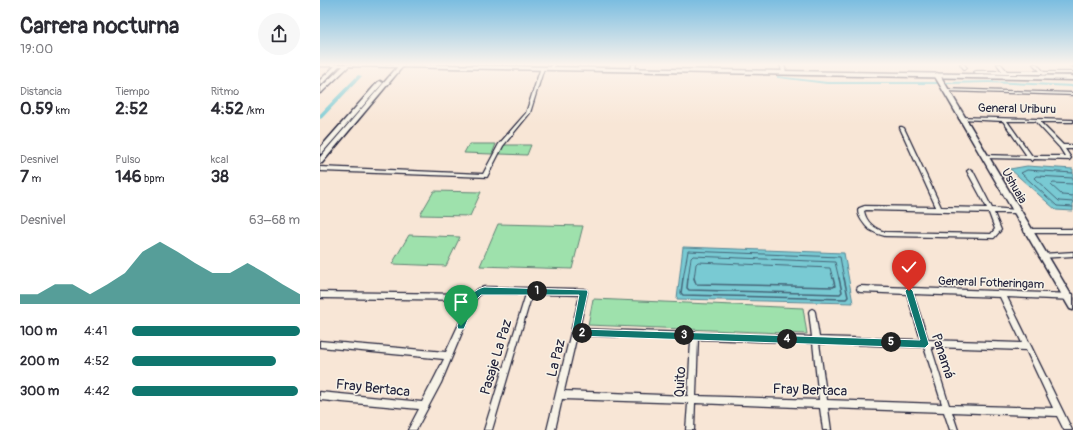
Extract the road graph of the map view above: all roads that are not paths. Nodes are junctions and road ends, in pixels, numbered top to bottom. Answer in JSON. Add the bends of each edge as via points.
{"nodes":[{"id":1,"x":381,"y":84,"type":"edge"},
{"id":2,"x":384,"y":84,"type":"edge"},
{"id":3,"x":537,"y":84,"type":"edge"},
{"id":4,"x":942,"y":84,"type":"edge"},
{"id":5,"x":945,"y":90,"type":"junction"},
{"id":6,"x":1073,"y":94,"type":"edge"},
{"id":7,"x":961,"y":118,"type":"junction"},
{"id":8,"x":1004,"y":119,"type":"junction"},
{"id":9,"x":1036,"y":120,"type":"junction"},
{"id":10,"x":1073,"y":121,"type":"edge"},
{"id":11,"x":343,"y":126,"type":"junction"},
{"id":12,"x":350,"y":126,"type":"junction"},
{"id":13,"x":902,"y":128,"type":"dead end"},
{"id":14,"x":1062,"y":147,"type":"junction"},
{"id":15,"x":1073,"y":147,"type":"edge"},
{"id":16,"x":320,"y":152,"type":"edge"},
{"id":17,"x":985,"y":157,"type":"junction"},
{"id":18,"x":1032,"y":159,"type":"junction"},
{"id":19,"x":320,"y":161,"type":"edge"},
{"id":20,"x":320,"y":169,"type":"edge"},
{"id":21,"x":970,"y":170,"type":"dead end"},
{"id":22,"x":939,"y":210,"type":"junction"},
{"id":23,"x":991,"y":210,"type":"junction"},
{"id":24,"x":1015,"y":211,"type":"junction"},
{"id":25,"x":1027,"y":230,"type":"junction"},
{"id":26,"x":1073,"y":231,"type":"edge"},
{"id":27,"x":1073,"y":254,"type":"edge"},
{"id":28,"x":1042,"y":256,"type":"junction"},
{"id":29,"x":860,"y":289,"type":"dead end"},
{"id":30,"x":530,"y":291,"type":"junction"},
{"id":31,"x":909,"y":291,"type":"junction"},
{"id":32,"x":1002,"y":294,"type":"junction"},
{"id":33,"x":320,"y":295,"type":"edge"},
{"id":34,"x":476,"y":295,"type":"junction"},
{"id":35,"x":1070,"y":297,"type":"edge"},
{"id":36,"x":1073,"y":306,"type":"edge"},
{"id":37,"x":812,"y":312,"type":"dead end"},
{"id":38,"x":576,"y":332,"type":"junction"},
{"id":39,"x":695,"y":335,"type":"junction"},
{"id":40,"x":816,"y":340,"type":"junction"},
{"id":41,"x":320,"y":344,"type":"edge"},
{"id":42,"x":925,"y":344,"type":"junction"},
{"id":43,"x":1028,"y":347,"type":"junction"},
{"id":44,"x":448,"y":356,"type":"junction"},
{"id":45,"x":560,"y":395,"type":"junction"},
{"id":46,"x":320,"y":396,"type":"edge"},
{"id":47,"x":692,"y":399,"type":"junction"},
{"id":48,"x":824,"y":403,"type":"junction"},
{"id":49,"x":424,"y":406,"type":"junction"},
{"id":50,"x":947,"y":407,"type":"junction"},
{"id":51,"x":1059,"y":412,"type":"junction"},
{"id":52,"x":412,"y":430,"type":"edge"},
{"id":53,"x":488,"y":430,"type":"edge"},
{"id":54,"x":551,"y":430,"type":"edge"},
{"id":55,"x":690,"y":430,"type":"edge"},
{"id":56,"x":828,"y":430,"type":"edge"},
{"id":57,"x":954,"y":430,"type":"edge"},
{"id":58,"x":1068,"y":430,"type":"edge"}],
"edges":[{"from":1,"to":11,"type":"street"},
{"from":2,"to":12,"type":"street"},
{"from":3,"to":20,"type":"street","via":[[528,112],[500,145],[485,176]]},
{"from":4,"to":5,"type":"street","name":"Ushuaia"},
{"from":5,"to":6,"type":"street"},
{"from":5,"to":7,"type":"street","name":"Ushuaia"},
{"from":7,"to":8,"type":"street","name":"General Uriburu"},
{"from":7,"to":17,"type":"street","name":"Ushuaia"},
{"from":8,"to":9,"type":"street","name":"General Uriburu"},
{"from":8,"to":18,"type":"street"},
{"from":9,"to":10,"type":"street","name":"General Uriburu"},
{"from":9,"to":14,"type":"street"},
{"from":11,"to":12,"type":"street"},
{"from":11,"to":16,"type":"street"},
{"from":12,"to":19,"type":"street"},
{"from":13,"to":22,"type":"street"},
{"from":14,"to":15,"type":"street"},
{"from":14,"to":18,"type":"street","via":[[1069,158]]},
{"from":17,"to":18,"type":"street"},
{"from":17,"to":24,"type":"street","name":"Ushuaia"},
{"from":21,"to":23,"type":"street"},
{"from":22,"to":23,"type":"street"},
{"from":22,"to":23,"type":"street","via":[[865,208],[861,210],[861,214],[870,227],[885,234],[992,236],[998,230]]},
{"from":23,"to":24,"type":"street"},
{"from":24,"to":25,"type":"street","name":"Ushuaia"},
{"from":25,"to":26,"type":"street"},
{"from":25,"to":28,"type":"street","name":"Ushuaia"},
{"from":27,"to":28,"type":"street"},
{"from":28,"to":35,"type":"street","name":"Ushuaia"},
{"from":29,"to":31,"type":"street","name":"General Fotheringam"},
{"from":30,"to":34,"type":"street","via":[[484,290]]},
{"from":30,"to":38,"type":"street","name":"La Paz","via":[[584,292]]},
{"from":30,"to":53,"type":"street","name":"Pasaje La Paz"},
{"from":31,"to":32,"type":"street","name":"General Fotheringam"},
{"from":31,"to":42,"type":"street","name":"Panamá"},
{"from":32,"to":35,"type":"street","name":"General Fotheringam"},
{"from":32,"to":43,"type":"street"},
{"from":33,"to":34,"type":"street"},
{"from":34,"to":44,"type":"street"},
{"from":35,"to":36,"type":"street","name":"Ushuaia"},
{"from":37,"to":40,"type":"street"},
{"from":38,"to":39,"type":"street"},
{"from":38,"to":45,"type":"street","name":"La Paz"},
{"from":39,"to":40,"type":"street"},
{"from":39,"to":47,"type":"street","name":"Quito"},
{"from":40,"to":42,"type":"street"},
{"from":40,"to":48,"type":"street"},
{"from":41,"to":44,"type":"street"},
{"from":42,"to":43,"type":"street"},
{"from":42,"to":50,"type":"street","name":"Panamá"},
{"from":43,"to":51,"type":"street"},
{"from":44,"to":49,"type":"street"},
{"from":45,"to":47,"type":"street","name":"Fray Bertaca"},
{"from":45,"to":54,"type":"street","name":"La Paz"},
{"from":46,"to":49,"type":"street","name":"Fray Bertaca"},
{"from":47,"to":48,"type":"street","name":"Fray Bertaca"},
{"from":47,"to":55,"type":"street","name":"Quito"},
{"from":48,"to":50,"type":"street","name":"Fray Bertaca"},
{"from":48,"to":56,"type":"street"},
{"from":49,"to":52,"type":"street"},
{"from":50,"to":51,"type":"street","name":"Fray Bertaca"},
{"from":50,"to":57,"type":"street","name":"Panamá"},
{"from":51,"to":58,"type":"street"}]}
